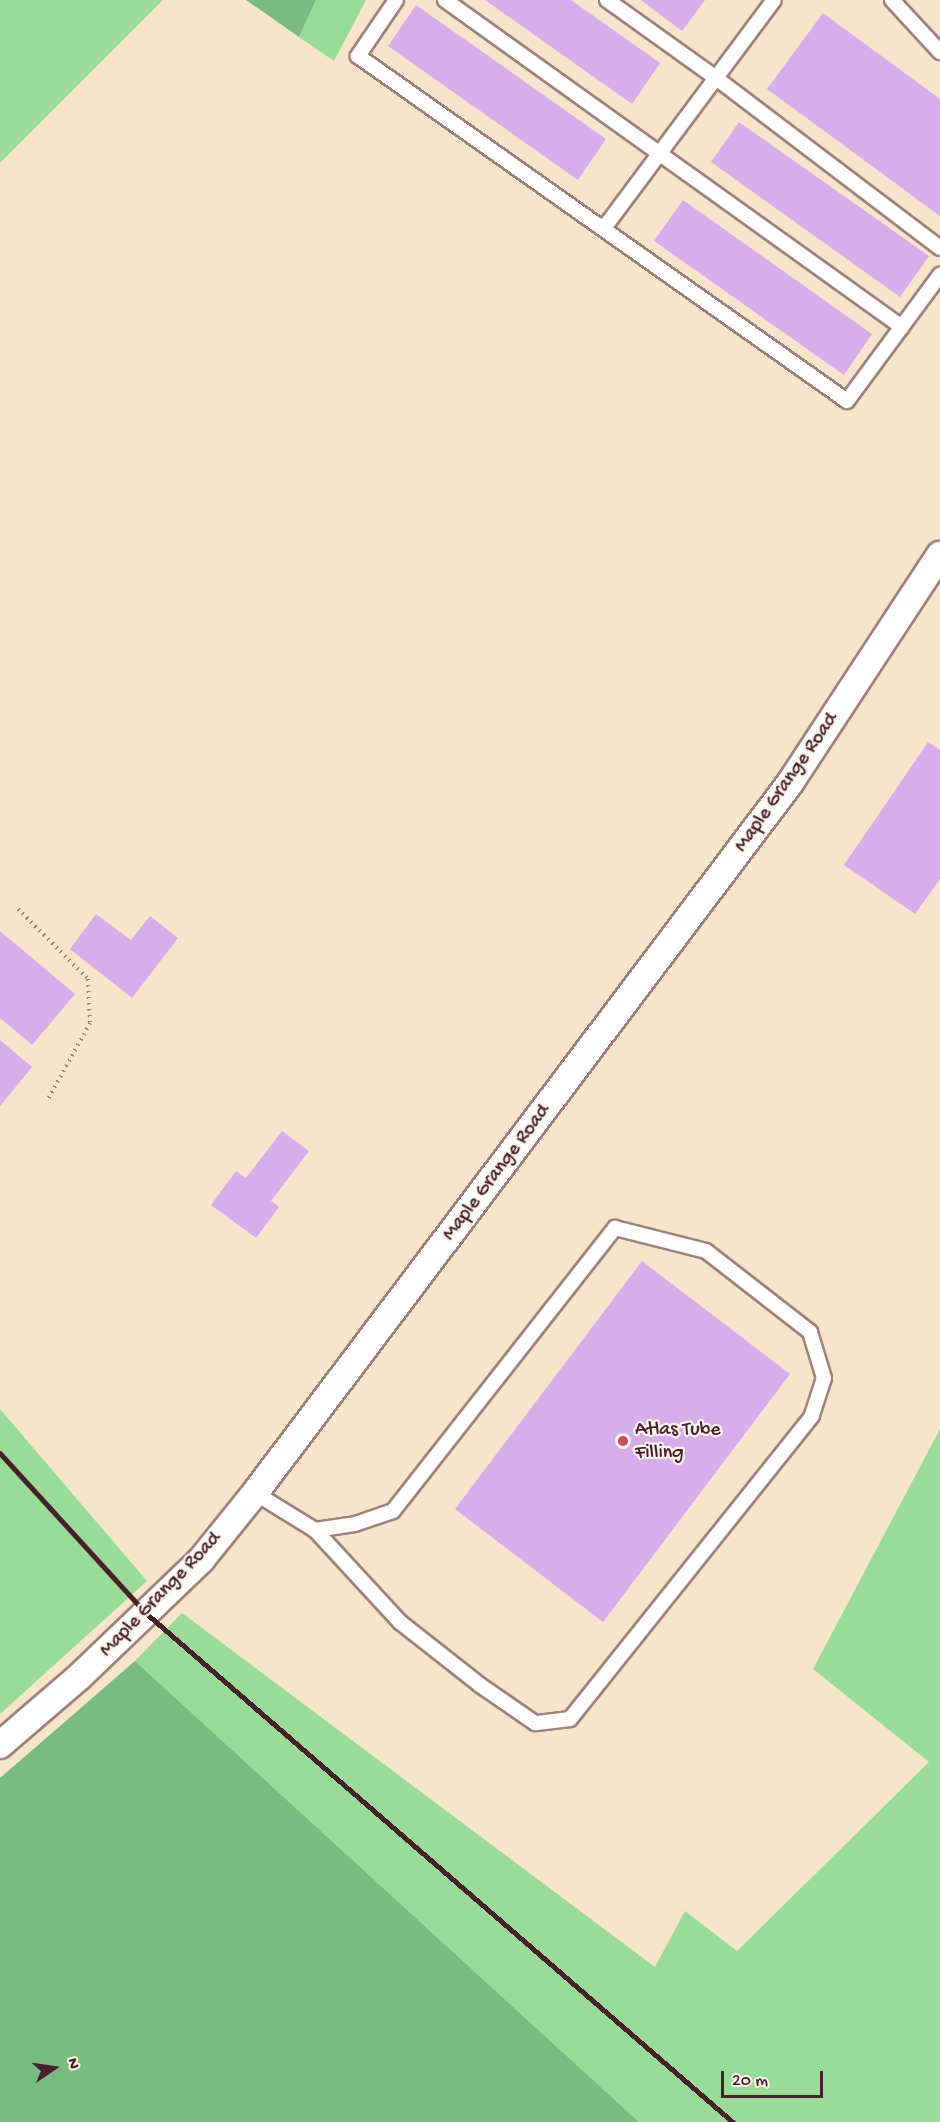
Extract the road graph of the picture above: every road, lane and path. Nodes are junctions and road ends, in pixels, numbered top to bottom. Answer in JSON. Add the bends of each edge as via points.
{"nodes":[{"id":1,"x":396,"y":0,"type":"edge"},
{"id":2,"x":445,"y":0,"type":"edge"},
{"id":3,"x":607,"y":0,"type":"edge"},
{"id":4,"x":774,"y":0,"type":"edge"},
{"id":5,"x":892,"y":0,"type":"edge"},
{"id":6,"x":940,"y":52,"type":"edge"},
{"id":7,"x":716,"y":78,"type":"junction"},
{"id":8,"x":660,"y":153,"type":"junction"},
{"id":9,"x":604,"y":228,"type":"junction"},
{"id":10,"x":940,"y":248,"type":"edge"},
{"id":11,"x":938,"y":281,"type":"edge"},
{"id":12,"x":902,"y":327,"type":"junction"},
{"id":13,"x":940,"y":555,"type":"edge"},
{"id":14,"x":18,"y":909,"type":"dead end"},
{"id":15,"x":47,"y":1101,"type":"dead end"},
{"id":16,"x":255,"y":1493,"type":"junction"},
{"id":17,"x":315,"y":1530,"type":"junction"},
{"id":18,"x":0,"y":1745,"type":"edge"}],
"edges":[{"from":1,"to":9,"type":"lane","via":[[358,56]]},
{"from":2,"to":8,"type":"lane"},
{"from":3,"to":7,"type":"lane"},
{"from":4,"to":7,"type":"lane"},
{"from":5,"to":6,"type":"lane"},
{"from":7,"to":8,"type":"lane"},
{"from":7,"to":10,"type":"lane"},
{"from":8,"to":9,"type":"lane"},
{"from":8,"to":12,"type":"lane"},
{"from":9,"to":12,"type":"lane","via":[[847,401]]},
{"from":11,"to":12,"type":"lane"},
{"from":13,"to":16,"type":"street","name":"Maple Grange Road","via":[[790,783]]},
{"from":14,"to":15,"type":"path","via":[[88,979],[90,1023]]},
{"from":16,"to":17,"type":"lane"},
{"from":16,"to":18,"type":"street","name":"Maple Grange Road","via":[[201,1560],[79,1677]]},
{"from":17,"to":17,"type":"lane","via":[[355,1524],[393,1511],[615,1228],[706,1251],[810,1332],[824,1378],[812,1416],[570,1719],[535,1723],[480,1685],[400,1622]]}]}
